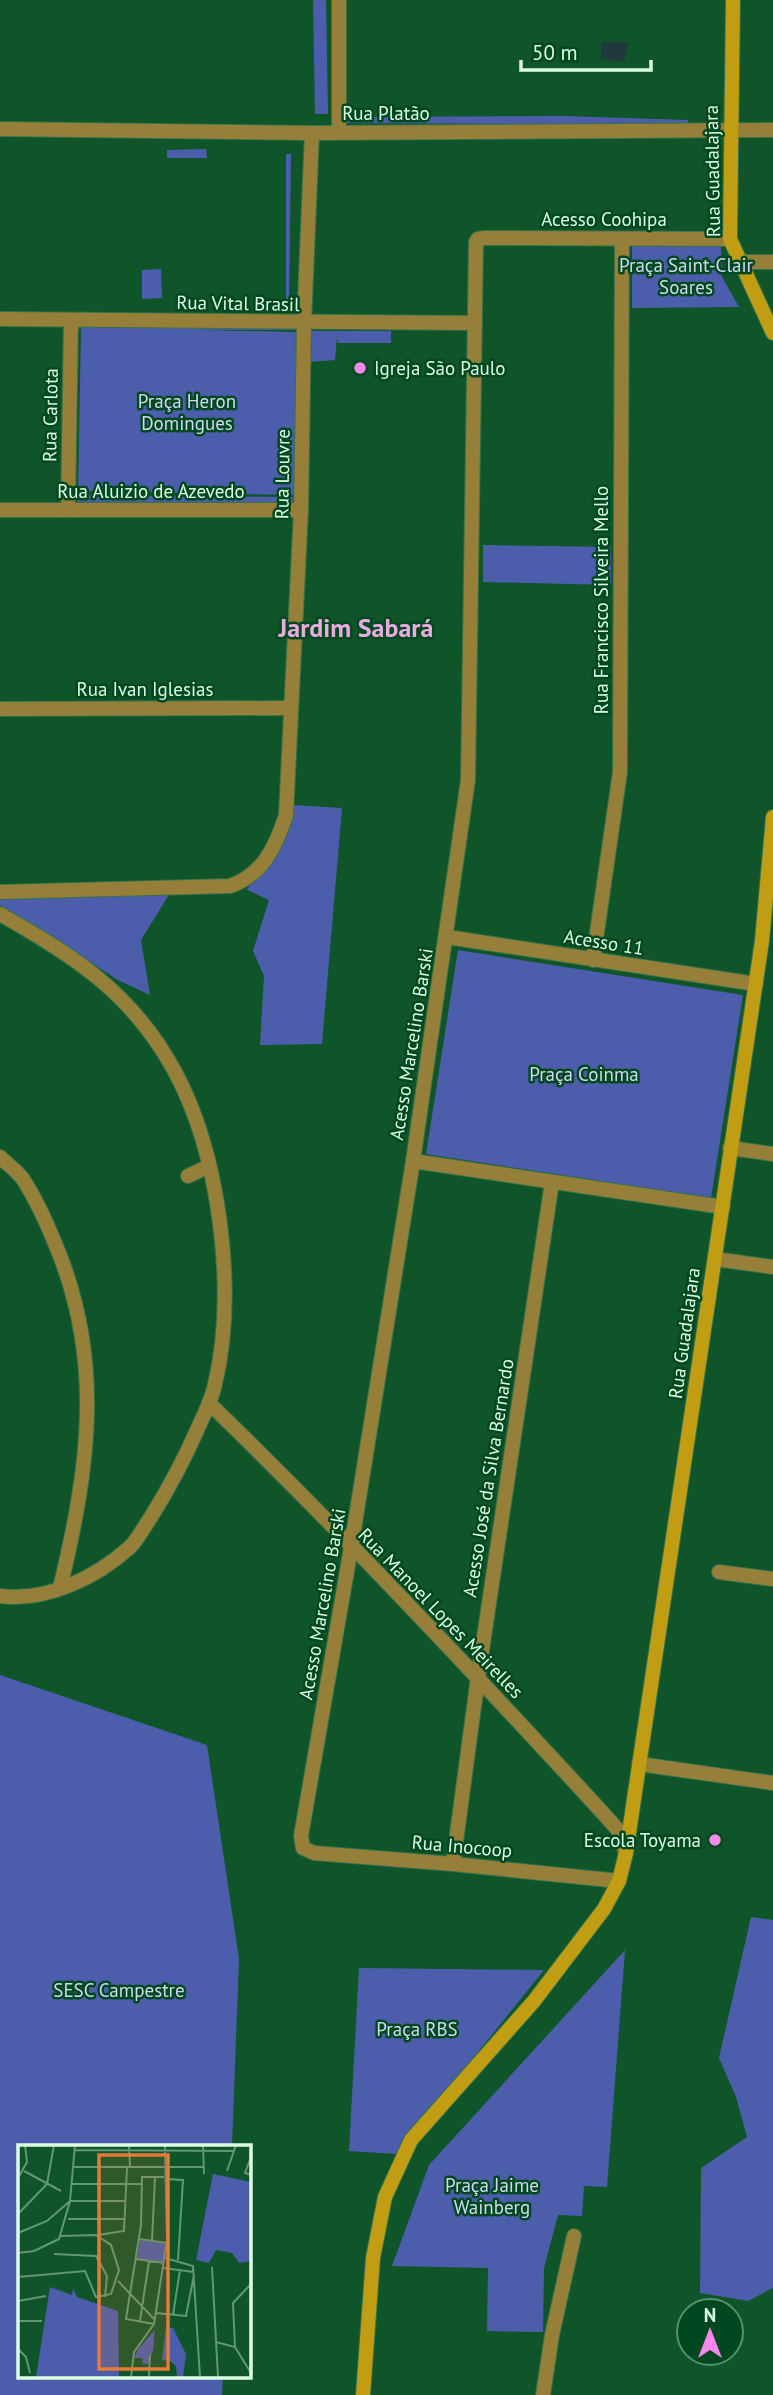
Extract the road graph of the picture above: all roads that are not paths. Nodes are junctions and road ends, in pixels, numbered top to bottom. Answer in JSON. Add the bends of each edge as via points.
{"nodes":[{"id":1,"x":339,"y":0,"type":"edge"},
{"id":2,"x":733,"y":0,"type":"edge"},
{"id":3,"x":0,"y":129,"type":"edge"},
{"id":4,"x":730,"y":130,"type":"junction"},
{"id":5,"x":773,"y":130,"type":"edge"},
{"id":6,"x":339,"y":132,"type":"junction"},
{"id":7,"x":312,"y":133,"type":"junction"},
{"id":8,"x":478,"y":239,"type":"joint"},
{"id":9,"x":622,"y":239,"type":"junction"},
{"id":10,"x":730,"y":239,"type":"junction"},
{"id":11,"x":739,"y":262,"type":"junction"},
{"id":12,"x":773,"y":262,"type":"edge"},
{"id":13,"x":0,"y":319,"type":"edge"},
{"id":14,"x":71,"y":320,"type":"junction"},
{"id":15,"x":304,"y":323,"type":"junction"},
{"id":16,"x":475,"y":323,"type":"junction"},
{"id":17,"x":773,"y":333,"type":"edge"},
{"id":18,"x":0,"y":510,"type":"edge"},
{"id":19,"x":68,"y":510,"type":"junction"},
{"id":20,"x":301,"y":510,"type":"junction"},
{"id":21,"x":291,"y":708,"type":"junction"},
{"id":22,"x":0,"y":709,"type":"edge"},
{"id":23,"x":773,"y":817,"type":"edge"},
{"id":24,"x":0,"y":892,"type":"edge"},
{"id":25,"x":0,"y":914,"type":"edge"},
{"id":26,"x":447,"y":937,"type":"junction"},
{"id":27,"x":593,"y":960,"type":"junction"},
{"id":28,"x":756,"y":984,"type":"junction"},
{"id":29,"x":730,"y":1148,"type":"junction"},
{"id":30,"x":773,"y":1154,"type":"edge"},
{"id":31,"x":0,"y":1157,"type":"edge"},
{"id":32,"x":413,"y":1161,"type":"junction"},
{"id":33,"x":209,"y":1166,"type":"junction"},
{"id":34,"x":188,"y":1176,"type":"dead end"},
{"id":35,"x":552,"y":1182,"type":"junction"},
{"id":36,"x":723,"y":1207,"type":"junction"},
{"id":37,"x":715,"y":1259,"type":"junction"},
{"id":38,"x":773,"y":1267,"type":"edge"},
{"id":39,"x":209,"y":1403,"type":"junction"},
{"id":40,"x":351,"y":1548,"type":"junction"},
{"id":41,"x":719,"y":1572,"type":"dead end"},
{"id":42,"x":773,"y":1579,"type":"edge"},
{"id":43,"x":60,"y":1588,"type":"junction"},
{"id":44,"x":0,"y":1596,"type":"edge"},
{"id":45,"x":478,"y":1677,"type":"junction"},
{"id":46,"x":639,"y":1764,"type":"junction"},
{"id":47,"x":773,"y":1783,"type":"edge"},
{"id":48,"x":303,"y":1848,"type":"joint"},
{"id":49,"x":626,"y":1853,"type":"junction"},
{"id":50,"x":453,"y":1864,"type":"junction"},
{"id":51,"x":619,"y":1881,"type":"junction"},
{"id":52,"x":574,"y":2236,"type":"dead end"},
{"id":53,"x":363,"y":2395,"type":"edge"},
{"id":54,"x":542,"y":2395,"type":"edge"}],
"edges":[{"from":1,"to":6,"type":"street"},
{"from":2,"to":4,"type":"main road","name":"Rua Guadalajara"},
{"from":3,"to":7,"type":"street","name":"Rua Platão"},
{"from":4,"to":5,"type":"street","name":"Rua Platão"},
{"from":4,"to":6,"type":"street","name":"Rua Platão"},
{"from":4,"to":10,"type":"main road","name":"Rua Guadalajara"},
{"from":6,"to":7,"type":"street","name":"Rua Platão"},
{"from":7,"to":15,"type":"street","name":"Rua Louvre"},
{"from":8,"to":9,"type":"street","name":"Acesso Coohipa"},
{"from":8,"to":16,"type":"street","name":"Acesso Marcelino Barski"},
{"from":9,"to":10,"type":"street","name":"Acesso Coohipa"},
{"from":9,"to":27,"type":"street","name":"Rua Francisco Silveira Mello","via":[[620,772]]},
{"from":10,"to":11,"type":"main road","name":"Rua Guadalajara"},
{"from":11,"to":12,"type":"street"},
{"from":11,"to":17,"type":"main road","name":"Rua Guadalajara"},
{"from":13,"to":14,"type":"street","name":"Rua Vital Brasil"},
{"from":14,"to":15,"type":"street","name":"Rua Vital Brasil"},
{"from":14,"to":19,"type":"street","name":"Rua Carlota"},
{"from":15,"to":16,"type":"street","name":"Rua Vital Brasil"},
{"from":15,"to":20,"type":"street","name":"Rua Louvre"},
{"from":16,"to":26,"type":"street","name":"Acesso Marcelino Barski","via":[[468,780]]},
{"from":18,"to":19,"type":"street","name":"Rua Aluizio de Azevedo"},
{"from":19,"to":20,"type":"street","name":"Rua Aluizio de Azevedo"},
{"from":20,"to":21,"type":"street","name":"Rua Louvre"},
{"from":21,"to":22,"type":"street","name":"Rua Ivan Iglesias"},
{"from":21,"to":24,"type":"street","name":"Rua Louvre","via":[[286,815],[276,845],[243,882]]},
{"from":23,"to":28,"type":"main road","name":"Rua Guadalajara"},
{"from":25,"to":33,"type":"street","via":[[99,977],[131,1006],[176,1073]]},
{"from":26,"to":27,"type":"street","name":"Acesso 11"},
{"from":26,"to":32,"type":"street","name":"Acesso Marcelino Barski"},
{"from":27,"to":28,"type":"street","name":"Acesso 11"},
{"from":28,"to":29,"type":"main road","name":"Rua Guadalajara"},
{"from":29,"to":30,"type":"street"},
{"from":29,"to":36,"type":"main road","name":"Rua Guadalajara"},
{"from":31,"to":43,"type":"street","via":[[22,1177],[49,1228],[70,1278],[86,1354],[87,1436],[76,1523]]},
{"from":32,"to":35,"type":"street"},
{"from":32,"to":40,"type":"street","name":"Acesso Marcelino Barski"},
{"from":33,"to":34,"type":"street"},
{"from":33,"to":39,"type":"street","via":[[223,1233],[225,1278],[219,1362]]},
{"from":35,"to":36,"type":"street"},
{"from":35,"to":45,"type":"street","name":"Acesso José da Silva Bernardo"},
{"from":36,"to":37,"type":"main road","name":"Rua Guadalajara"},
{"from":37,"to":38,"type":"street"},
{"from":37,"to":46,"type":"main road","name":"Rua Guadalajara"},
{"from":39,"to":40,"type":"street","name":"Rua Manoel Lopes Meirelles"},
{"from":39,"to":43,"type":"street","via":[[173,1483],[132,1546],[98,1573]]},
{"from":40,"to":45,"type":"street","name":"Rua Manoel Lopes Meirelles"},
{"from":40,"to":48,"type":"street","name":"Acesso Marcelino Barski","via":[[301,1836]]},
{"from":41,"to":42,"type":"street"},
{"from":43,"to":44,"type":"street","via":[[38,1595]]},
{"from":45,"to":49,"type":"street","name":"Rua Manoel Lopes Meirelles","via":[[618,1830]]},
{"from":45,"to":50,"type":"street","name":"Acesso José da Silva Bernardo"},
{"from":46,"to":47,"type":"street"},
{"from":46,"to":49,"type":"main road","name":"Rua Guadalajara"},
{"from":48,"to":50,"type":"street","name":"Rua Inocoop","via":[[314,1853]]},
{"from":49,"to":51,"type":"main road","name":"Rua Guadalajara"},
{"from":50,"to":51,"type":"street","name":"Rua Inocoop"},
{"from":51,"to":53,"type":"main road","name":"Rua Guadalajara","via":[[604,1909],[534,2001],[411,2140],[385,2197],[373,2258]]},
{"from":52,"to":54,"type":"street"}]}
